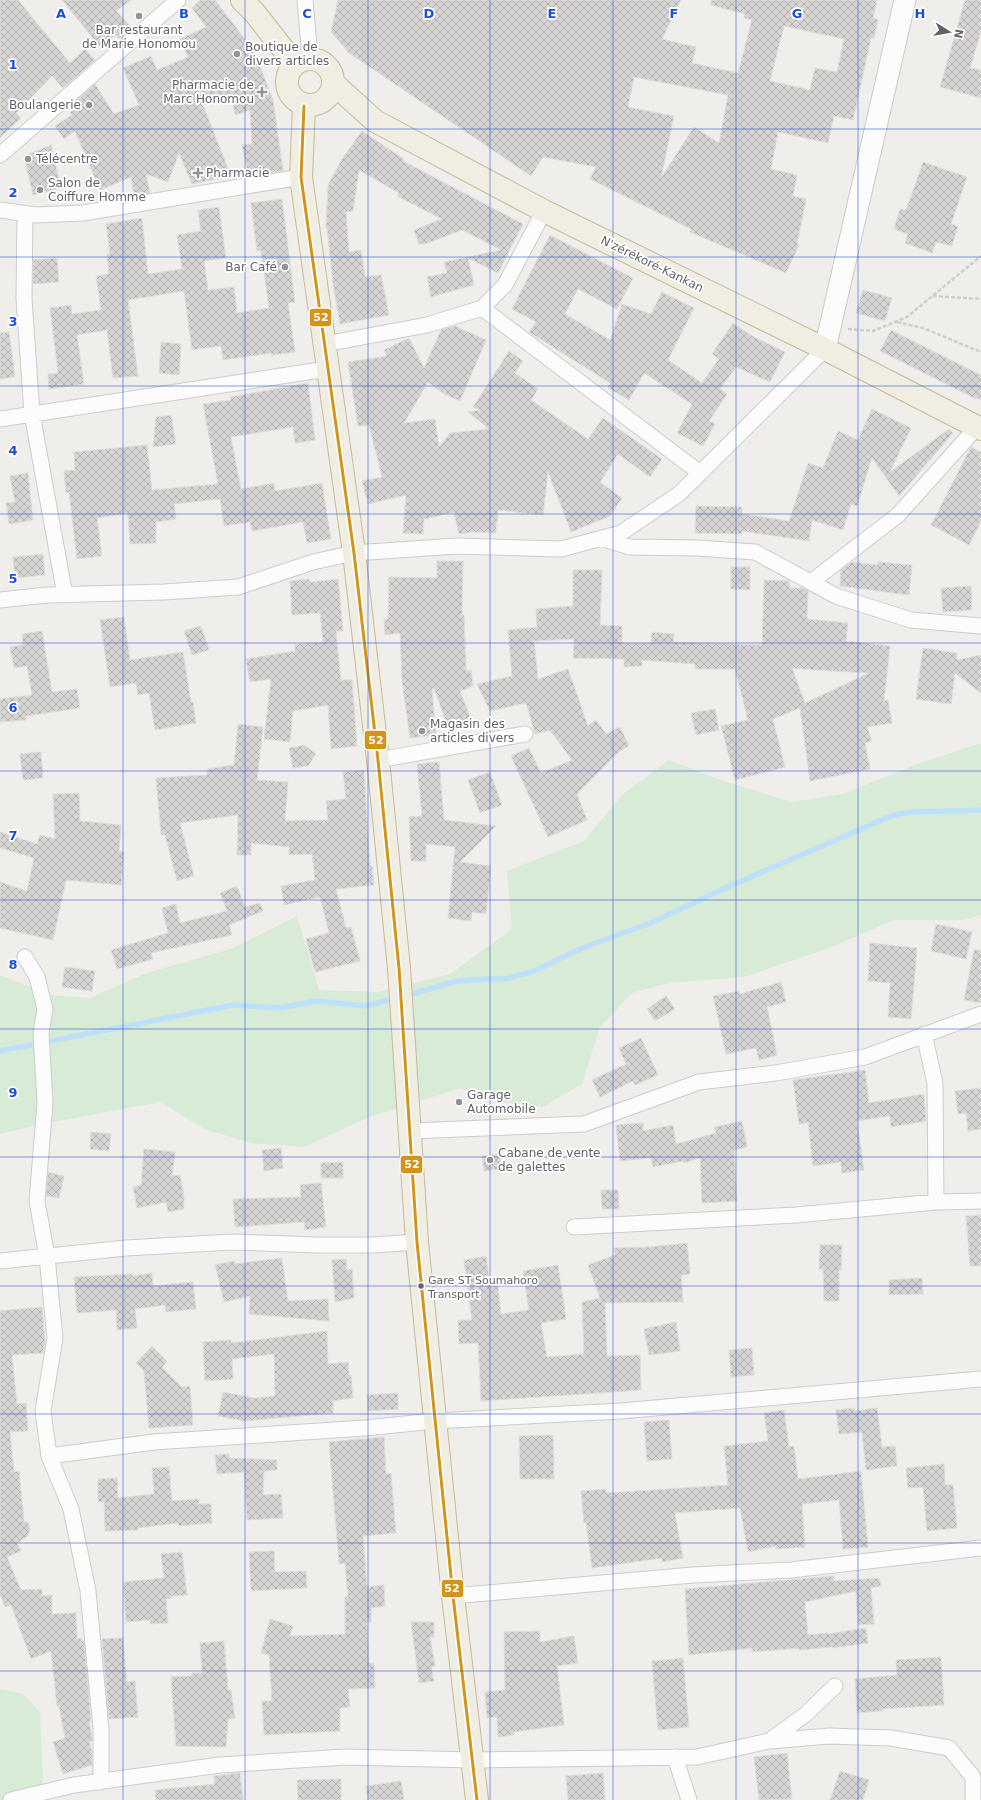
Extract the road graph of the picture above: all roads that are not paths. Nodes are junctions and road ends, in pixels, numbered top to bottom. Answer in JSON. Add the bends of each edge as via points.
{"nodes":[{"id":1,"x":178,"y":0,"type":"edge"},
{"id":2,"x":242,"y":0,"type":"edge"},
{"id":3,"x":305,"y":0,"type":"edge"},
{"id":4,"x":905,"y":0,"type":"edge"},
{"id":5,"x":302,"y":61,"type":"junction"},
{"id":6,"x":333,"y":84,"type":"junction"},
{"id":7,"x":304,"y":106,"type":"junction"},
{"id":8,"x":0,"y":155,"type":"edge"},
{"id":9,"x":301,"y":177,"type":"junction"},
{"id":10,"x":0,"y":210,"type":"edge"},
{"id":11,"x":544,"y":211,"type":"junction"},
{"id":12,"x":25,"y":214,"type":"junction"},
{"id":13,"x":482,"y":308,"type":"junction"},
{"id":14,"x":325,"y":344,"type":"junction"},
{"id":15,"x":825,"y":349,"type":"junction"},
{"id":16,"x":327,"y":369,"type":"junction"},
{"id":17,"x":32,"y":414,"type":"junction"},
{"id":18,"x":0,"y":419,"type":"edge"},
{"id":19,"x":979,"y":428,"type":"edge"},
{"id":20,"x":700,"y":473,"type":"junction"},
{"id":21,"x":600,"y":538,"type":"junction"},
{"id":22,"x":354,"y":553,"type":"junction"},
{"id":23,"x":811,"y":582,"type":"junction"},
{"id":24,"x":65,"y":595,"type":"junction"},
{"id":25,"x":0,"y":600,"type":"edge"},
{"id":26,"x":981,"y":626,"type":"edge"},
{"id":27,"x":525,"y":734,"type":"dead end"},
{"id":28,"x":378,"y":760,"type":"junction"},
{"id":29,"x":25,"y":957,"type":"dead end"},
{"id":30,"x":981,"y":1014,"type":"edge"},
{"id":31,"x":924,"y":1034,"type":"junction"},
{"id":32,"x":410,"y":1131,"type":"junction"},
{"id":33,"x":981,"y":1201,"type":"edge"},
{"id":34,"x":936,"y":1202,"type":"junction"},
{"id":35,"x":574,"y":1227,"type":"dead end"},
{"id":36,"x":417,"y":1242,"type":"junction"},
{"id":37,"x":48,"y":1257,"type":"junction"},
{"id":38,"x":0,"y":1261,"type":"edge"},
{"id":39,"x":981,"y":1378,"type":"edge"},
{"id":40,"x":434,"y":1421,"type":"junction"},
{"id":41,"x":49,"y":1456,"type":"junction"},
{"id":42,"x":981,"y":1548,"type":"edge"},
{"id":43,"x":453,"y":1596,"type":"junction"},
{"id":44,"x":835,"y":1686,"type":"dead end"},
{"id":45,"x":769,"y":1741,"type":"junction"},
{"id":46,"x":675,"y":1757,"type":"junction"},
{"id":47,"x":473,"y":1760,"type":"junction"},
{"id":48,"x":100,"y":1782,"type":"junction"},
{"id":49,"x":11,"y":1800,"type":"edge"},
{"id":50,"x":477,"y":1800,"type":"edge"},
{"id":51,"x":689,"y":1800,"type":"edge"},
{"id":52,"x":973,"y":1800,"type":"edge"}],
"edges":[{"from":1,"to":8,"type":"street"},
{"from":2,"to":5,"type":"highway"},
{"from":3,"to":5,"type":"street"},
{"from":4,"to":15,"type":"street"},
{"from":5,"to":6,"type":"highway","via":[[322,62],[331,71]]},
{"from":5,"to":7,"type":"highway","via":[[285,79],[290,96]]},
{"from":6,"to":7,"type":"highway","via":[[329,96],[318,104]]},
{"from":6,"to":11,"type":"highway","name":"N'zérékoré-Kankan","via":[[375,121]]},
{"from":7,"to":9,"type":"highway"},
{"from":9,"to":12,"type":"street","via":[[83,213]]},
{"from":9,"to":14,"type":"highway"},
{"from":10,"to":12,"type":"street"},
{"from":11,"to":13,"type":"street","via":[[505,285]]},
{"from":11,"to":15,"type":"highway","name":"N'zérékoré-Kankan"},
{"from":12,"to":17,"type":"street","via":[[24,299]]},
{"from":13,"to":14,"type":"street","via":[[427,325]]},
{"from":13,"to":20,"type":"street"},
{"from":14,"to":16,"type":"highway"},
{"from":15,"to":19,"type":"highway","name":"N'zérékoré-Kankan"},
{"from":15,"to":20,"type":"street"},
{"from":16,"to":17,"type":"street"},
{"from":16,"to":22,"type":"highway"},
{"from":17,"to":18,"type":"street"},
{"from":17,"to":24,"type":"street"},
{"from":19,"to":23,"type":"street","via":[[898,515]]},
{"from":20,"to":21,"type":"street","via":[[679,494],[621,533]]},
{"from":21,"to":22,"type":"street","via":[[561,549],[456,546]]},
{"from":21,"to":23,"type":"street","via":[[630,547],[755,552]]},
{"from":22,"to":24,"type":"street","via":[[314,562],[238,587]]},
{"from":22,"to":28,"type":"highway"},
{"from":23,"to":26,"type":"street","via":[[836,596],[911,620]]},
{"from":24,"to":25,"type":"street"},
{"from":27,"to":28,"type":"street"},
{"from":28,"to":32,"type":"highway","via":[[399,968]]},
{"from":29,"to":37,"type":"street","via":[[37,977],[45,1010],[41,1033],[45,1102],[37,1201]]},
{"from":30,"to":31,"type":"street"},
{"from":31,"to":32,"type":"street","via":[[865,1057],[776,1073],[699,1082],[584,1124]]},
{"from":31,"to":34,"type":"street","via":[[935,1083]]},
{"from":32,"to":36,"type":"highway"},
{"from":33,"to":34,"type":"street"},
{"from":34,"to":35,"type":"street","via":[[796,1215]]},
{"from":36,"to":37,"type":"street","via":[[372,1245],[232,1242],[126,1248]]},
{"from":36,"to":40,"type":"highway"},
{"from":37,"to":38,"type":"street"},
{"from":37,"to":41,"type":"street","via":[[54,1338],[43,1411]]},
{"from":39,"to":40,"type":"street","via":[[621,1411]]},
{"from":40,"to":41,"type":"street","via":[[154,1442]]},
{"from":40,"to":43,"type":"highway"},
{"from":41,"to":48,"type":"street","via":[[71,1509],[88,1591],[100,1728]]},
{"from":42,"to":43,"type":"street","via":[[791,1570],[693,1575]]},
{"from":43,"to":47,"type":"highway"},
{"from":44,"to":45,"type":"street","via":[[806,1714]]},
{"from":45,"to":46,"type":"street","via":[[697,1757]]},
{"from":45,"to":52,"type":"street","via":[[829,1736],[891,1738],[949,1748],[973,1777]]},
{"from":46,"to":47,"type":"street"},
{"from":46,"to":51,"type":"street"},
{"from":47,"to":48,"type":"street","via":[[346,1757],[220,1765]]},
{"from":47,"to":50,"type":"highway"},
{"from":48,"to":49,"type":"street","via":[[74,1785]]}]}
